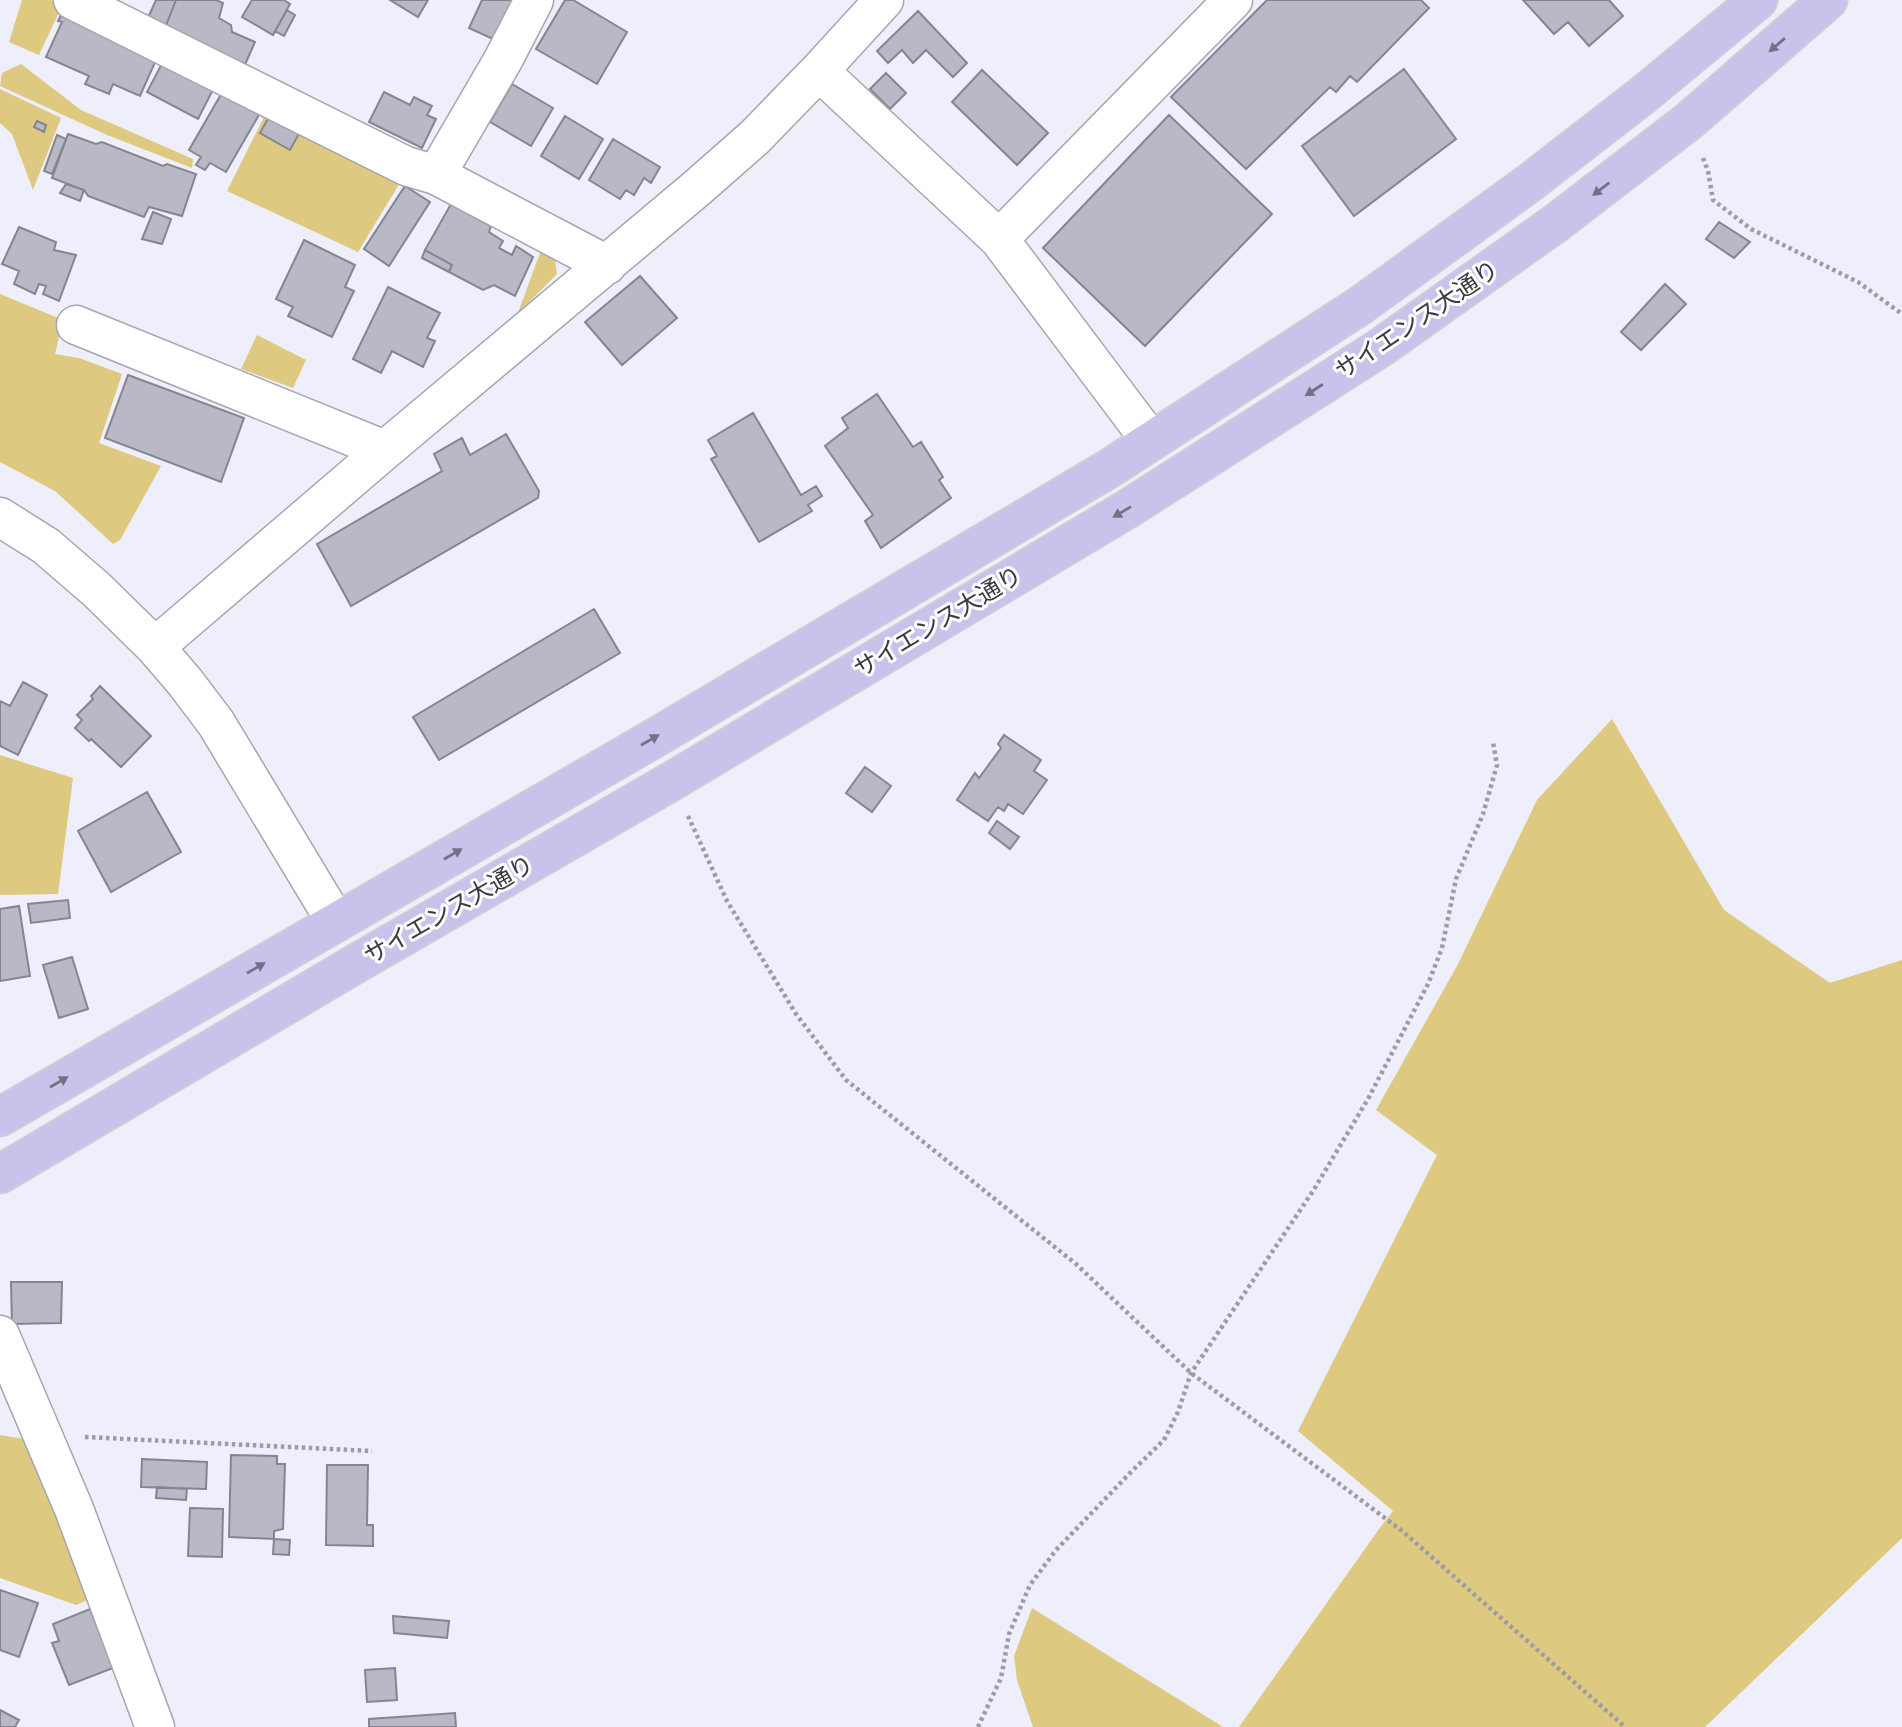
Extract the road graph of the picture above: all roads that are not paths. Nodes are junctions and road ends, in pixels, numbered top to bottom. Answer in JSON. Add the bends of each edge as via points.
{"nodes":[{"id":1,"x":73,"y":0,"type":"edge"},
{"id":2,"x":534,"y":0,"type":"edge"},
{"id":3,"x":884,"y":0,"type":"edge"},
{"id":4,"x":1233,"y":0,"type":"edge"},
{"id":5,"x":1758,"y":0,"type":"edge"},
{"id":6,"x":1828,"y":0,"type":"edge"},
{"id":7,"x":1680,"y":64,"type":"junction"},
{"id":8,"x":819,"y":71,"type":"junction"},
{"id":9,"x":1700,"y":111,"type":"junction"},
{"id":10,"x":436,"y":175,"type":"junction"},
{"id":11,"x":999,"y":239,"type":"junction"},
{"id":12,"x":607,"y":265,"type":"junction"},
{"id":13,"x":76,"y":324,"type":"dead end"},
{"id":14,"x":1151,"y":442,"type":"junction"},
{"id":15,"x":386,"y":450,"type":"junction"},
{"id":16,"x":0,"y":517,"type":"edge"},
{"id":17,"x":155,"y":647,"type":"junction"},
{"id":18,"x":336,"y":922,"type":"junction"},
{"id":19,"x":0,"y":1117,"type":"edge"},
{"id":20,"x":0,"y":1174,"type":"edge"},
{"id":21,"x":0,"y":1335,"type":"edge"},
{"id":22,"x":155,"y":1727,"type":"edge"}],
"edges":[{"from":1,"to":10,"type":"street","via":[[406,166]]},
{"from":2,"to":10,"type":"street"},
{"from":3,"to":8,"type":"street"},
{"from":4,"to":11,"type":"street"},
{"from":5,"to":7,"type":"main road","name":"サイエンス大通り"},
{"from":6,"to":9,"type":"main road","name":"サイエンス大通り","one_way":true},
{"from":7,"to":9,"type":"main road"},
{"from":7,"to":14,"type":"main road","name":"サイエンス大通り","via":[[1528,184],[1361,305]]},
{"from":8,"to":11,"type":"street"},
{"from":8,"to":12,"type":"street","via":[[755,137]]},
{"from":9,"to":20,"type":"main road","name":"サイエンス大通り","one_way":true,"via":[[1556,223],[1380,348],[1129,508]]},
{"from":10,"to":12,"type":"street"},
{"from":11,"to":14,"type":"street"},
{"from":12,"to":15,"type":"street"},
{"from":13,"to":15,"type":"street"},
{"from":18,"to":14,"type":"main road","name":"サイエンス大通り","one_way":true},
{"from":15,"to":17,"type":"street"},
{"from":16,"to":17,"type":"street","via":[[46,546]]},
{"from":17,"to":18,"type":"street","via":[[216,723]]},
{"from":19,"to":18,"type":"main road","name":"サイエンス大通り","one_way":true},
{"from":21,"to":22,"type":"street","via":[[74,1509]]}]}
